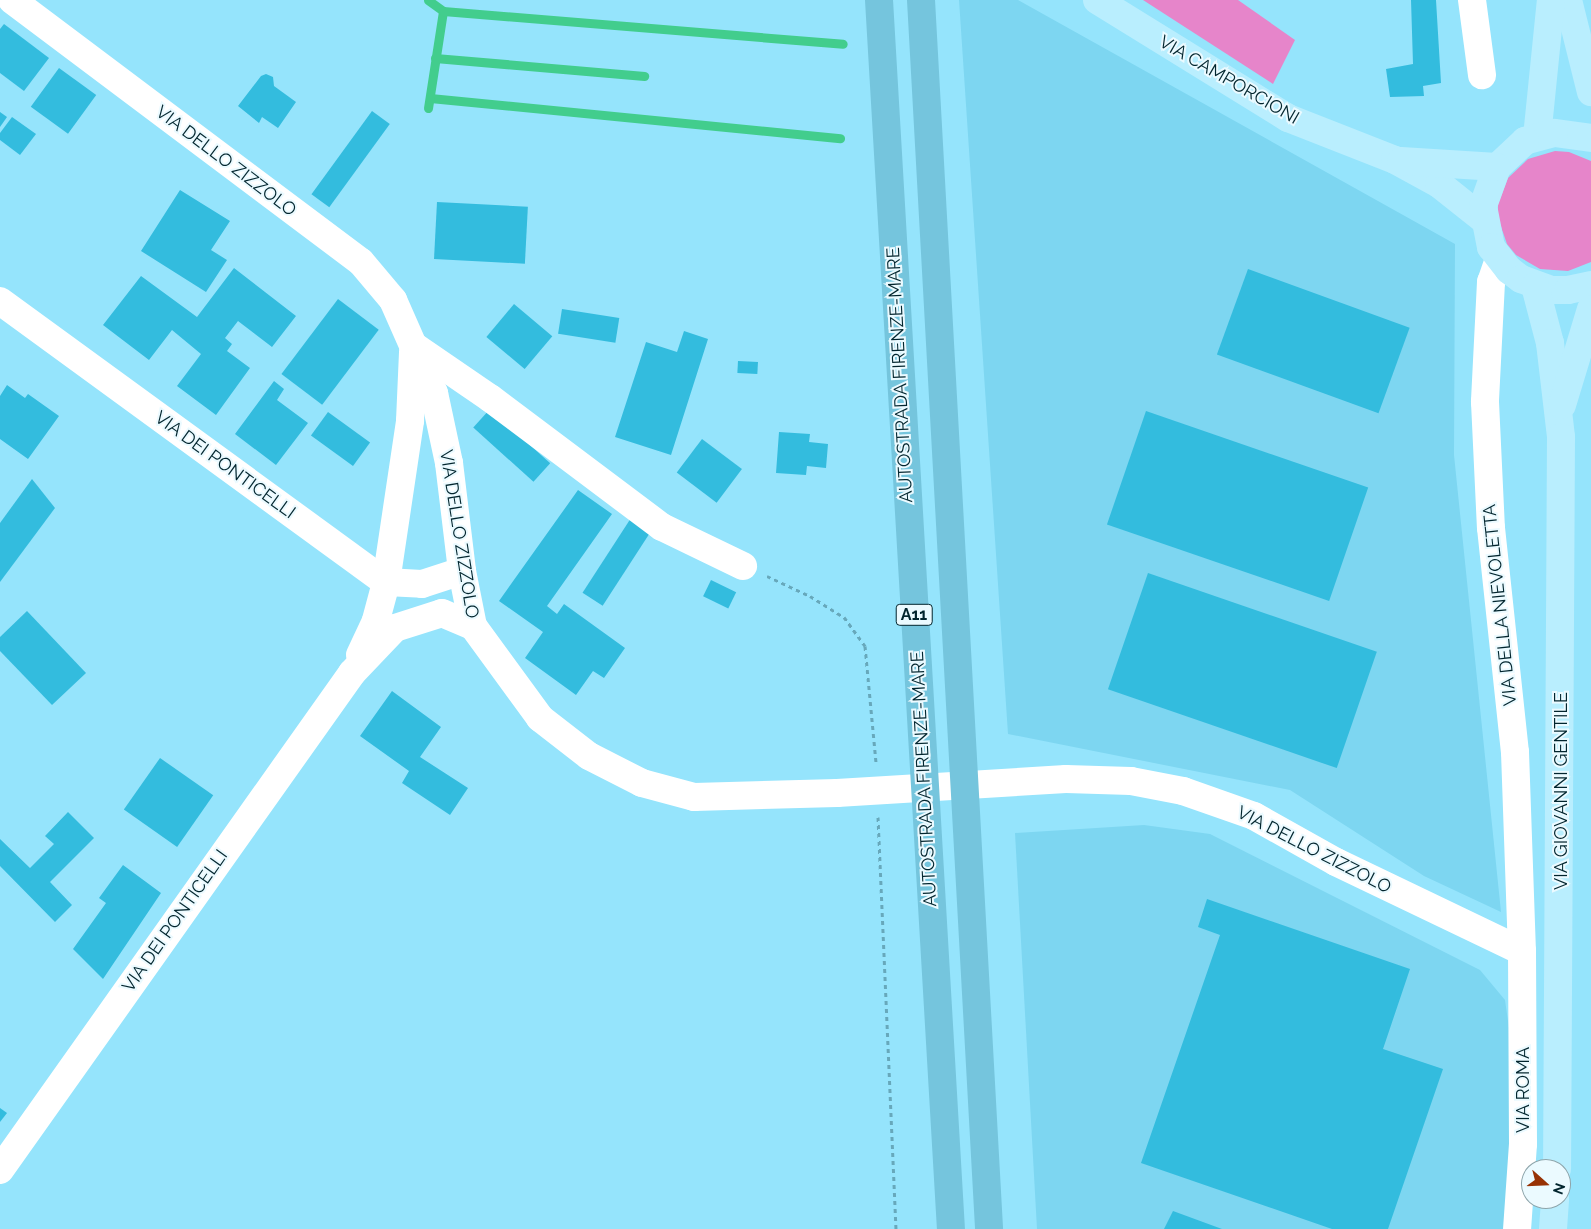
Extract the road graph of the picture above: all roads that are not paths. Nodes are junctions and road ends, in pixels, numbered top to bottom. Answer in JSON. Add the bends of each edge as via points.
{"nodes":[{"id":1,"x":12,"y":0,"type":"edge"},
{"id":2,"x":879,"y":0,"type":"edge"},
{"id":3,"x":921,"y":0,"type":"edge"},
{"id":4,"x":1097,"y":0,"type":"edge"},
{"id":5,"x":1472,"y":0,"type":"edge"},
{"id":6,"x":1551,"y":0,"type":"edge"},
{"id":7,"x":1568,"y":0,"type":"edge"},
{"id":8,"x":1482,"y":75,"type":"dead end"},
{"id":9,"x":1591,"y":92,"type":"edge"},
{"id":10,"x":1537,"y":137,"type":"junction"},
{"id":11,"x":1591,"y":138,"type":"edge"},
{"id":12,"x":1395,"y":160,"type":"junction"},
{"id":13,"x":1497,"y":167,"type":"junction"},
{"id":14,"x":1483,"y":219,"type":"junction"},
{"id":15,"x":1498,"y":259,"type":"junction"},
{"id":16,"x":1591,"y":285,"type":"edge"},
{"id":17,"x":1535,"y":286,"type":"junction"},
{"id":18,"x":0,"y":301,"type":"edge"},
{"id":19,"x":1591,"y":309,"type":"edge"},
{"id":20,"x":414,"y":346,"type":"junction"},
{"id":21,"x":1560,"y":413,"type":"junction"},
{"id":22,"x":743,"y":566,"type":"road end"},
{"id":23,"x":462,"y":570,"type":"junction"},
{"id":24,"x":386,"y":582,"type":"junction"},
{"id":25,"x":473,"y":626,"type":"junction"},
{"id":26,"x":352,"y":673,"type":"junction"},
{"id":27,"x":1522,"y":952,"type":"junction"},
{"id":28,"x":1557,"y":1159,"type":"edge"},
{"id":29,"x":0,"y":1170,"type":"edge"},
{"id":30,"x":1554,"y":1209,"type":"edge"},
{"id":31,"x":950,"y":1229,"type":"edge"},
{"id":32,"x":989,"y":1229,"type":"edge"},
{"id":33,"x":1517,"y":1229,"type":"edge"},
{"id":34,"x":1553,"y":1229,"type":"edge"}],
"edges":[{"from":1,"to":20,"type":"street","name":"VIA DELLO ZIZZOLO","via":[[361,262],[393,300]]},
{"from":2,"to":31,"type":"highway","name":"AUTOSTRADA FIRENZE-MARE","number":"A11"},
{"from":3,"to":32,"type":"highway","number":"A11"},
{"from":4,"to":12,"type":"main road","name":"VIA CAMPORCIONI","via":[[1288,118]]},
{"from":5,"to":8,"type":"street"},
{"from":6,"to":10,"type":"main road"},
{"from":7,"to":9,"type":"main road"},
{"from":10,"to":11,"type":"main road","via":[[1572,133]]},
{"from":10,"to":13,"type":"main road","via":[[1514,149]]},
{"from":12,"to":13,"type":"main road"},
{"from":12,"to":14,"type":"main road","via":[[1455,195]]},
{"from":13,"to":14,"type":"main road","via":[[1486,192]]},
{"from":14,"to":15,"type":"main road"},
{"from":15,"to":17,"type":"main road","via":[[1521,279]]},
{"from":15,"to":27,"type":"street","name":"VIA DELLA NIEVOLETTA","via":[[1491,282],[1485,402],[1491,528],[1515,752]]},
{"from":16,"to":17,"type":"main road","via":[[1568,290]]},
{"from":17,"to":21,"type":"main road","via":[[1550,343]]},
{"from":18,"to":24,"type":"street","name":"VIA DEI PONTICELLI"},
{"from":19,"to":21,"type":"main road"},
{"from":20,"to":22,"type":"street","via":[[490,398],[662,527]]},
{"from":20,"to":23,"type":"street","name":"VIA DELLO ZIZZOLO","via":[[434,393],[449,463]]},
{"from":20,"to":24,"type":"street","via":[[410,421]]},
{"from":21,"to":28,"type":"main road","name":"VIA GIOVANNI GENTILE"},
{"from":23,"to":24,"type":"street","via":[[422,584]]},
{"from":23,"to":25,"type":"street","name":"VIA DELLO ZIZZOLO"},
{"from":24,"to":26,"type":"street","via":[[376,620]]},
{"from":25,"to":26,"type":"street","via":[[442,612],[395,628]]},
{"from":25,"to":27,"type":"street","name":"VIA DELLO ZIZZOLO","via":[[540,718],[589,756],[642,783],[694,797],[837,793],[1066,779],[1131,781],[1184,791],[1254,816],[1345,866]]},
{"from":26,"to":29,"type":"street","name":"VIA DEI PONTICELLI"},
{"from":27,"to":33,"type":"street","name":"VIA ROMA","via":[[1523,1144]]},
{"from":30,"to":34,"type":"main road"}]}
